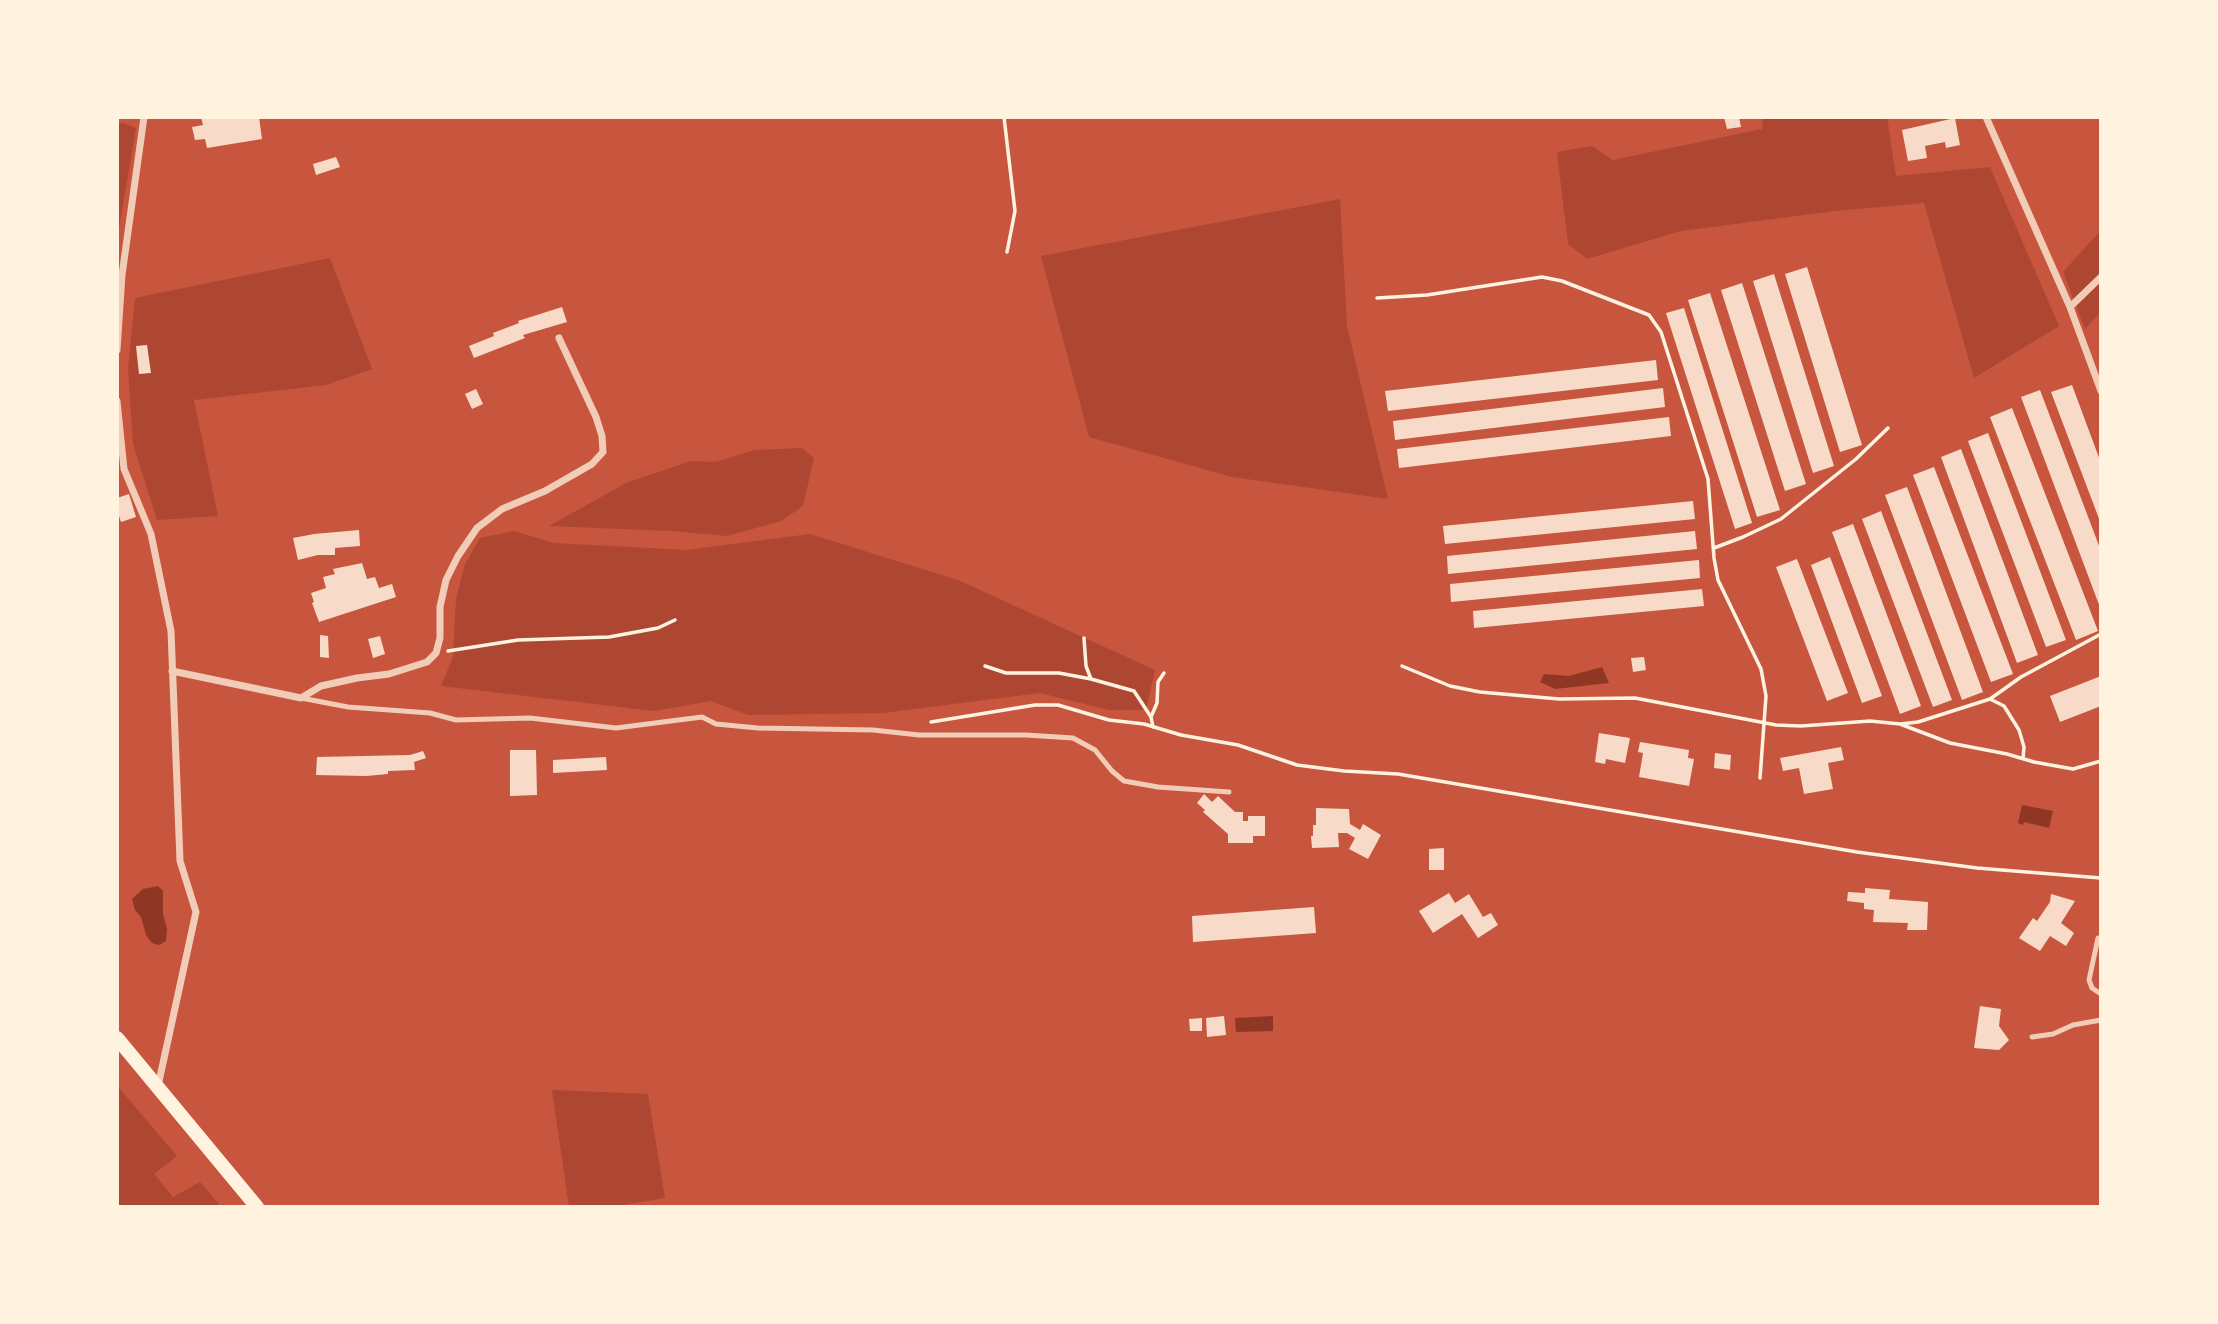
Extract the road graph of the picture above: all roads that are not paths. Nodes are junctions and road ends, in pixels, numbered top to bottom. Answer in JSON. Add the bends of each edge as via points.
{"nodes":[{"id":1,"x":144,"y":117,"type":"edge"},
{"id":2,"x":1986,"y":117,"type":"edge"},
{"id":3,"x":2101,"y":277,"type":"edge"},
{"id":4,"x":2070,"y":307,"type":"junction"},
{"id":5,"x":559,"y":338,"type":"dead end"},
{"id":6,"x":117,"y":350,"type":"edge"},
{"id":7,"x":2101,"y":391,"type":"edge"},
{"id":8,"x":117,"y":401,"type":"edge"},
{"id":9,"x":173,"y":671,"type":"junction"},
{"id":10,"x":301,"y":698,"type":"junction"},
{"id":11,"x":1229,"y":792,"type":"dead end"},
{"id":12,"x":2098,"y":938,"type":"dead end"},
{"id":13,"x":2101,"y":994,"type":"edge"},
{"id":14,"x":2101,"y":1020,"type":"edge"},
{"id":15,"x":2032,"y":1037,"type":"dead end"},
{"id":16,"x":117,"y":1038,"type":"edge"},
{"id":17,"x":157,"y":1087,"type":"junction"},
{"id":18,"x":257,"y":1207,"type":"edge"}],
"edges":[{"from":1,"to":6,"type":"street","via":[[122,275]]},
{"from":2,"to":4,"type":"street"},
{"from":3,"to":4,"type":"street"},
{"from":4,"to":7,"type":"street"},
{"from":5,"to":10,"type":"street","via":[[596,417],[603,452],[592,464],[502,509],[477,528],[446,580],[440,638],[436,653],[427,662],[321,686]]},
{"from":8,"to":9,"type":"street","via":[[124,469],[151,534],[171,631]]},
{"from":9,"to":10,"type":"street"},
{"from":9,"to":17,"type":"street","via":[[180,861],[196,912]]},
{"from":10,"to":11,"type":"lane","via":[[456,720],[530,718],[616,728],[702,717],[716,724],[758,728],[1073,738],[1096,750],[1124,781]]},
{"from":12,"to":13,"type":"lane","via":[[2089,980]]},
{"from":14,"to":15,"type":"lane"},
{"from":16,"to":17,"type":"main road"},
{"from":17,"to":18,"type":"main road"}]}
